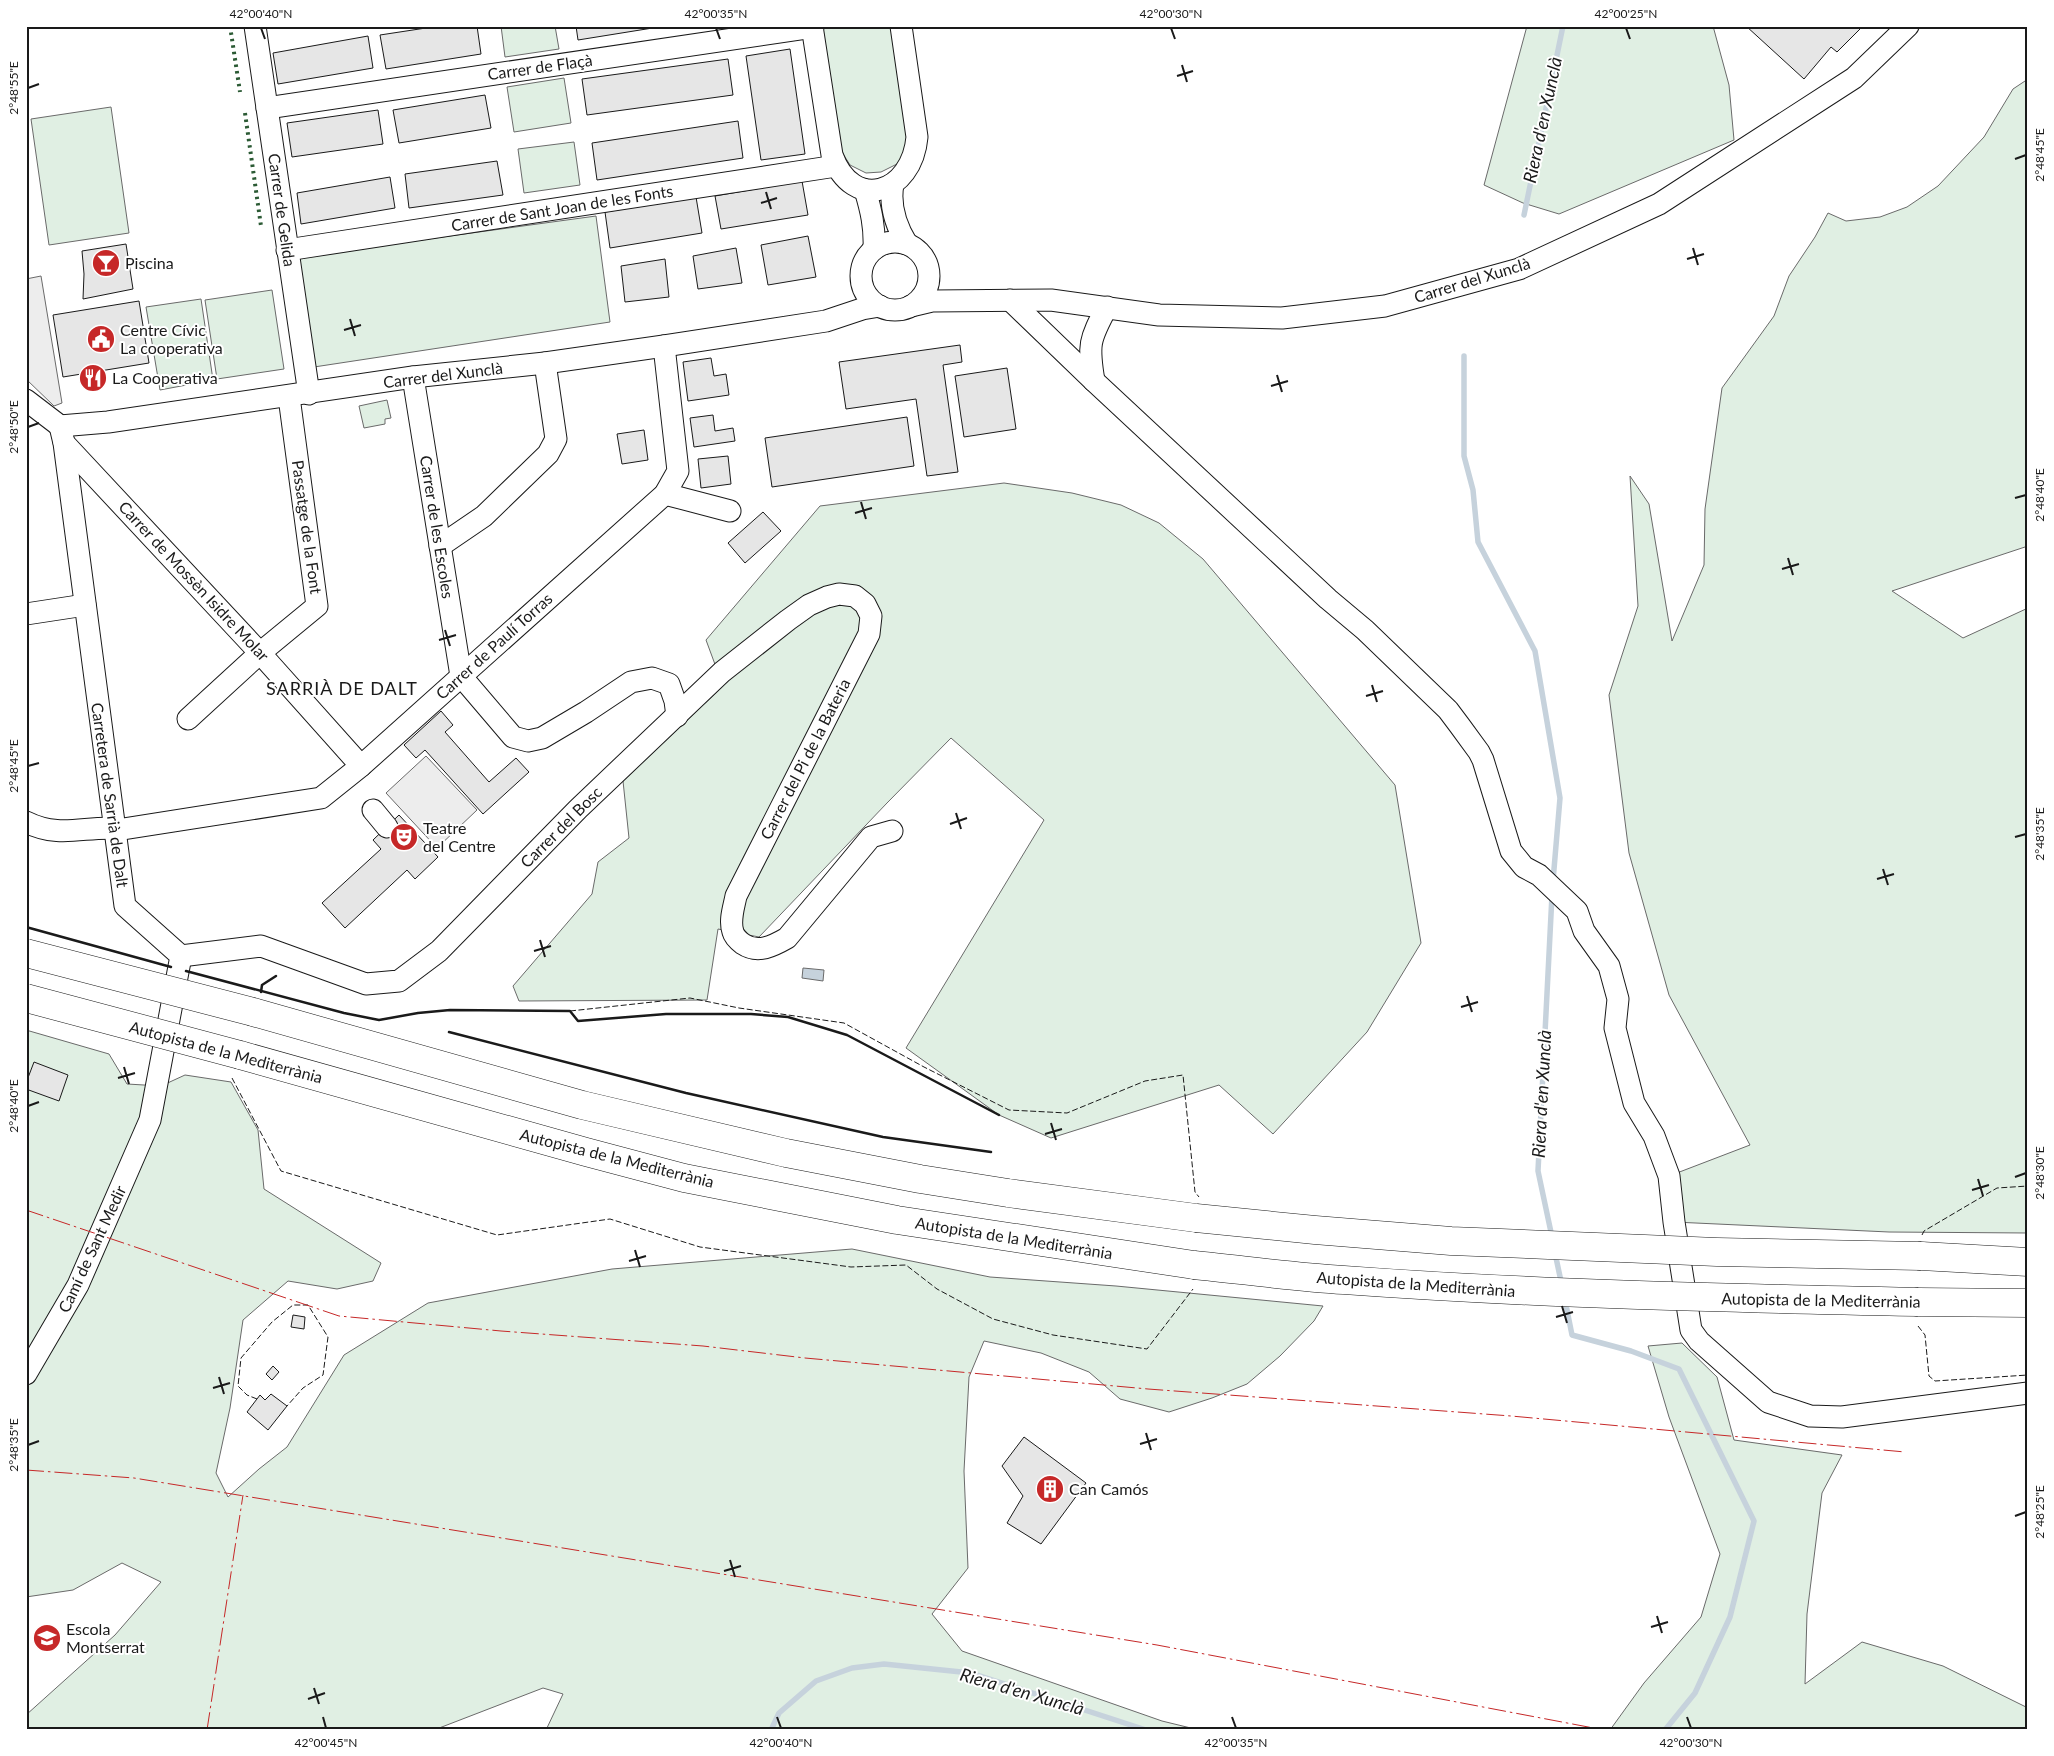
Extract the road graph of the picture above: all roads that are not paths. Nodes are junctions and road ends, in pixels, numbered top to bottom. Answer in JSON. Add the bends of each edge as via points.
{"nodes":[{"id":1,"x":255,"y":26,"type":"edge"},
{"id":2,"x":901,"y":26,"type":"edge"},
{"id":3,"x":1908,"y":26,"type":"edge"},
{"id":4,"x":813,"y":27,"type":"edge"},
{"id":5,"x":267,"y":108,"type":"junction"},
{"id":6,"x":836,"y":166,"type":"junction"},
{"id":7,"x":893,"y":184,"type":"junction"},
{"id":8,"x":865,"y":190,"type":"junction"},
{"id":9,"x":907,"y":244,"type":"junction"},
{"id":10,"x":874,"y":248,"type":"junction"},
{"id":11,"x":287,"y":250,"type":"junction"},
{"id":12,"x":928,"y":268,"type":"junction"},
{"id":13,"x":861,"y":275,"type":"junction"},
{"id":14,"x":968,"y":300,"type":"junction"},
{"id":15,"x":1010,"y":300,"type":"junction"},
{"id":16,"x":880,"y":306,"type":"junction"},
{"id":17,"x":911,"y":306,"type":"junction"},
{"id":18,"x":1106,"y":307,"type":"junction"},
{"id":19,"x":826,"y":321,"type":"junction"},
{"id":20,"x":664,"y":346,"type":"junction"},
{"id":21,"x":545,"y":362,"type":"junction"},
{"id":22,"x":413,"y":377,"type":"junction"},
{"id":23,"x":1094,"y":381,"type":"junction"},
{"id":24,"x":299,"y":395,"type":"junction"},
{"id":25,"x":26,"y":400,"type":"edge"},
{"id":26,"x":62,"y":434,"type":"junction"},
{"id":27,"x":665,"y":494,"type":"junction"},
{"id":28,"x":730,"y":511,"type":"dead end"},
{"id":29,"x":440,"y":546,"type":"junction"},
{"id":30,"x":85,"y":605,"type":"junction"},
{"id":31,"x":26,"y":614,"type":"edge"},
{"id":32,"x":260,"y":653,"type":"junction"},
{"id":33,"x":461,"y":676,"type":"junction"},
{"id":34,"x":677,"y":716,"type":"junction"},
{"id":35,"x":188,"y":719,"type":"dead end"},
{"id":36,"x":361,"y":766,"type":"junction"},
{"id":37,"x":373,"y":810,"type":"dead end"},
{"id":38,"x":26,"y":822,"type":"edge"},
{"id":39,"x":113,"y":827,"type":"junction"},
{"id":40,"x":387,"y":827,"type":"dead end"},
{"id":41,"x":892,"y":831,"type":"dead end"},
{"id":42,"x":26,"y":953,"type":"edge"},
{"id":43,"x":181,"y":956,"type":"junction"},
{"id":44,"x":26,"y":998,"type":"edge"},
{"id":45,"x":2028,"y":1262,"type":"edge"},
{"id":46,"x":2028,"y":1303,"type":"edge"},
{"id":47,"x":26,"y":1374,"type":"edge"},
{"id":48,"x":2028,"y":1393,"type":"edge"}],
"edges":[{"from":1,"to":5,"type":"street","name":"Carrer de Gelida"},
{"from":2,"to":7,"type":"street","via":[[917,137],[911,165]]},
{"from":3,"to":18,"type":"street","name":"Carrer del Xunclà","via":[[1854,78],[1659,204],[1519,269],[1385,306],[1282,318],[1159,315]]},
{"from":4,"to":5,"type":"street","name":"Carrer de Flaçà"},
{"from":4,"to":6,"type":"street","via":[[829,145]]},
{"from":5,"to":11,"type":"street","name":"Carrer de Gelida"},
{"from":6,"to":8,"type":"street","via":[[849,181]]},
{"from":6,"to":11,"type":"street","name":"Carrer de Sant Joan de les Fonts"},
{"from":7,"to":8,"type":"street","via":[[883,189]]},
{"from":7,"to":9,"type":"street","via":[[897,228]]},
{"from":8,"to":10,"type":"street","via":[[873,216]]},
{"from":9,"to":10,"type":"street","via":[[884,243]]},
{"from":9,"to":12,"type":"street","via":[[922,256]]},
{"from":10,"to":13,"type":"street","via":[[865,260]]},
{"from":11,"to":24,"type":"street","name":"Carrer de Gelida"},
{"from":12,"to":14,"type":"street","via":[[941,282]]},
{"from":12,"to":17,"type":"street","via":[[926,290]]},
{"from":13,"to":16,"type":"street","via":[[864,290]]},
{"from":13,"to":19,"type":"street","via":[[846,301]]},
{"from":14,"to":15,"type":"street","name":"Carrer del Xunclà"},
{"from":14,"to":17,"type":"street","name":"Carrer del Xunclà","via":[[932,301]]},
{"from":15,"to":18,"type":"street","name":"Carrer del Xunclà","via":[[1051,300]]},
{"from":15,"to":23,"type":"street"},
{"from":16,"to":17,"type":"street","via":[[896,309]]},
{"from":16,"to":19,"type":"street","name":"Carrer del Xunclà"},
{"from":18,"to":23,"type":"street","via":[[1094,329],[1089,350]]},
{"from":19,"to":20,"type":"street","name":"Carrer del Xunclà"},
{"from":20,"to":21,"type":"street","name":"Carrer del Xunclà"},
{"from":20,"to":27,"type":"street","name":"Carrer de Paulí Torras","via":[[678,471]]},
{"from":21,"to":22,"type":"street","name":"Carrer del Xunclà"},
{"from":21,"to":29,"type":"street","via":[[556,439],[548,454],[484,516]]},
{"from":22,"to":24,"type":"street","name":"Carrer del Xunclà"},
{"from":22,"to":29,"type":"street","name":"Carrer de les Escoles"},
{"from":23,"to":48,"type":"street","via":[[1448,710],[1479,752],[1511,851],[1524,867],[1539,875],[1577,911],[1584,930],[1608,966],[1618,1000],[1615,1028],[1634,1103],[1654,1136],[1668,1176],[1691,1330],[1700,1341],[1768,1402],[1810,1416],[1842,1418]]},
{"from":24,"to":26,"type":"street","name":"Carrer del Xunclà","via":[[108,422]]},
{"from":24,"to":32,"type":"street","name":"Passatge de la Font","via":[[317,606]]},
{"from":25,"to":26,"type":"street"},
{"from":26,"to":30,"type":"street","name":"Carretera de Sarrià de Dalt"},
{"from":26,"to":32,"type":"street","name":"Carrer de Mossèn Isidre Molar"},
{"from":27,"to":28,"type":"street"},
{"from":27,"to":33,"type":"street","name":"Carrer de Paulí Torras"},
{"from":29,"to":33,"type":"street","name":"Carrer de les Escoles"},
{"from":30,"to":31,"type":"street"},
{"from":30,"to":39,"type":"street","name":"Carretera de Sarrià de Dalt"},
{"from":32,"to":35,"type":"street","name":"Passatge de la Font"},
{"from":32,"to":36,"type":"street","name":"Carrer de Mossèn Isidre Molar"},
{"from":33,"to":34,"type":"street","via":[[513,736],[528,741],[542,738],[631,682],[652,678],[669,684]]},
{"from":33,"to":36,"type":"street","name":"Carrer de Paulí Torras"},
{"from":34,"to":41,"type":"street","name":"Carrer del Pi de la Bateria","via":[[722,672],[809,605],[839,594],[855,596],[872,616],[869,634],[736,896],[733,933],[749,948],[774,946],[787,938],[871,837]]},
{"from":34,"to":43,"type":"street","name":"Carrer del Bosc","via":[[578,809],[439,951],[399,981],[366,984],[261,946]]},
{"from":36,"to":39,"type":"street","name":"Carrer de Paulí Torras","via":[[321,798]]},
{"from":37,"to":40,"type":"street"},
{"from":38,"to":39,"type":"street","name":"Carrer de Paulí Torras","via":[[38,828],[67,832]]},
{"from":39,"to":43,"type":"street","name":"Carretera de Sarrià de Dalt","via":[[125,906]]},
{"from":42,"to":45,"type":"highway","bridge":true,"via":[[253,1012],[582,1105],[786,1153],[1008,1193],[1196,1218],[1460,1241]]},
{"from":43,"to":47,"type":"street","name":"Camí de Sant Medir","via":[[150,1120],[78,1285]]},
{"from":44,"to":46,"type":"highway","name":"Autopista de la Mediterrània","bridge":true,"via":[[684,1178],[897,1220],[1194,1265],[1342,1280],[1686,1297]]}]}
